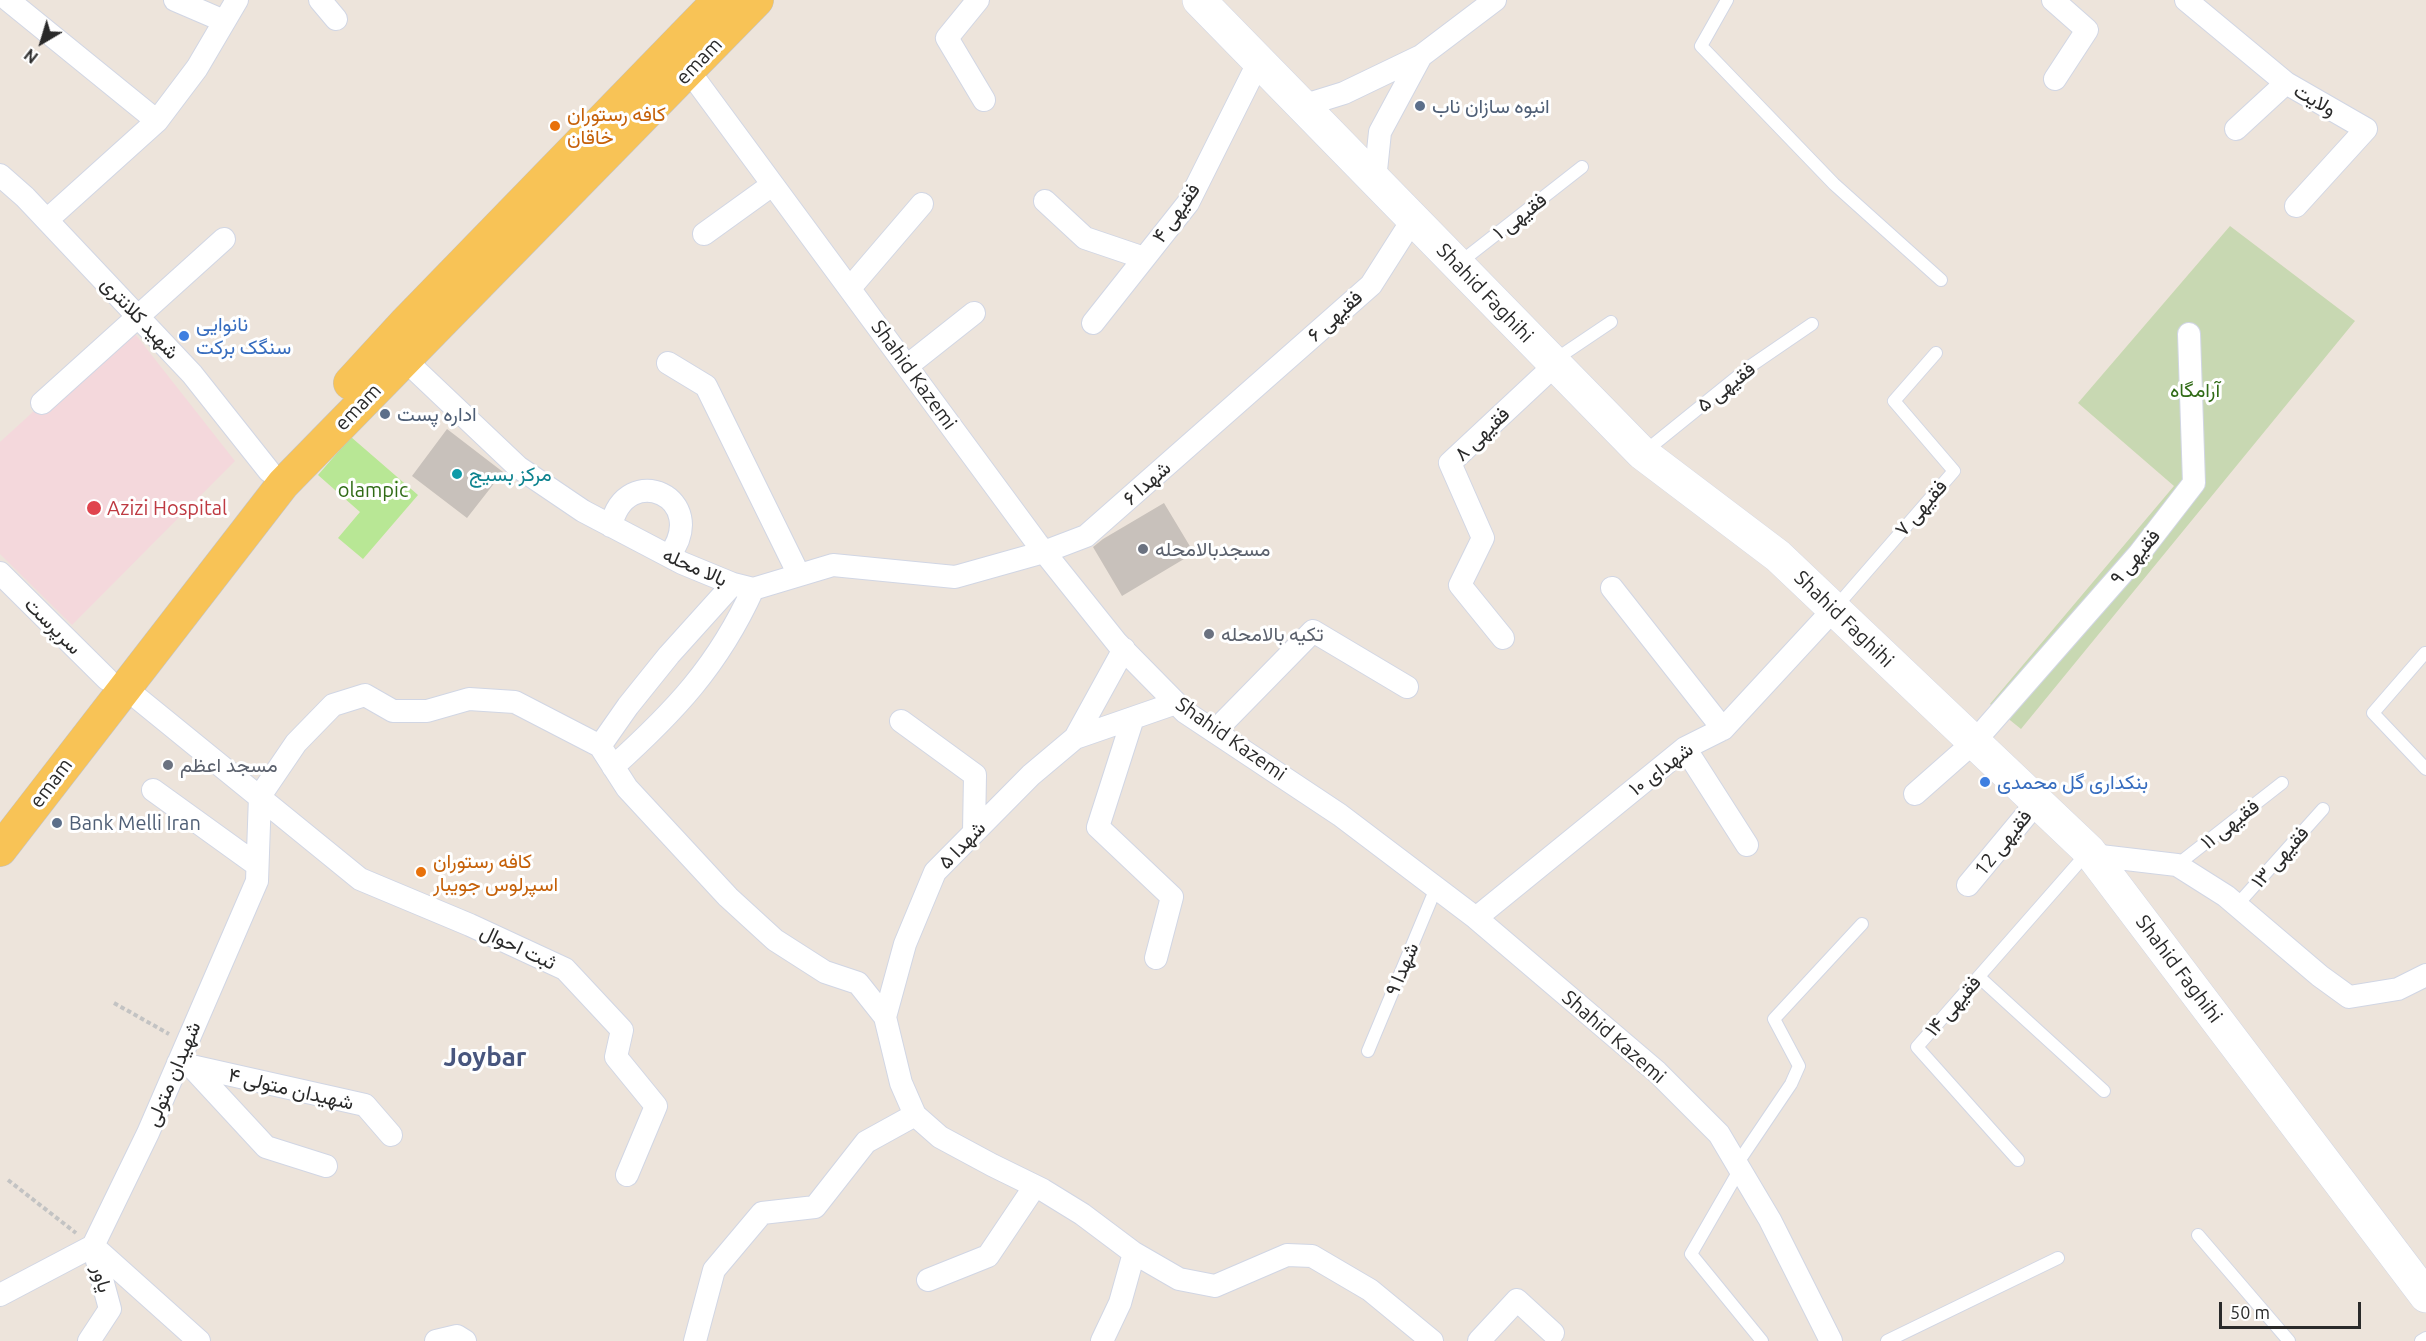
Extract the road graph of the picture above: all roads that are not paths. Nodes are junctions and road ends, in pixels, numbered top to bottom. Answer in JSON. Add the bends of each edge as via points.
{"nodes":[{"id":1,"x":8,"y":0,"type":"edge"},
{"id":2,"x":176,"y":0,"type":"edge"},
{"id":3,"x":237,"y":0,"type":"edge"},
{"id":4,"x":320,"y":0,"type":"edge"},
{"id":5,"x":719,"y":0,"type":"edge"},
{"id":6,"x":757,"y":0,"type":"edge"},
{"id":7,"x":978,"y":0,"type":"edge"},
{"id":8,"x":1199,"y":0,"type":"edge"},
{"id":9,"x":1727,"y":0,"type":"edge"},
{"id":10,"x":2053,"y":0,"type":"edge"},
{"id":11,"x":2186,"y":0,"type":"edge"},
{"id":12,"x":1490,"y":2,"type":"edge"},
{"id":13,"x":336,"y":19,"type":"dead end"},
{"id":14,"x":224,"y":21,"type":"junction"},
{"id":15,"x":1421,"y":56,"type":"junction"},
{"id":16,"x":1259,"y":61,"type":"junction"},
{"id":17,"x":689,"y":71,"type":"junction"},
{"id":18,"x":2055,"y":79,"type":"dead end"},
{"id":19,"x":2286,"y":83,"type":"junction"},
{"id":20,"x":984,"y":100,"type":"dead end"},
{"id":21,"x":1302,"y":106,"type":"junction"},
{"id":22,"x":157,"y":121,"type":"junction"},
{"id":23,"x":2236,"y":129,"type":"dead end"},
{"id":24,"x":1582,"y":167,"type":"dead end"},
{"id":25,"x":0,"y":175,"type":"edge"},
{"id":26,"x":1375,"y":180,"type":"junction"},
{"id":27,"x":772,"y":185,"type":"junction"},
{"id":28,"x":1045,"y":201,"type":"dead end"},
{"id":29,"x":922,"y":204,"type":"dead end"},
{"id":30,"x":2296,"y":206,"type":"dead end"},
{"id":31,"x":1413,"y":219,"type":"junction"},
{"id":32,"x":47,"y":220,"type":"junction"},
{"id":33,"x":704,"y":234,"type":"dead end"},
{"id":34,"x":224,"y":239,"type":"dead end"},
{"id":35,"x":1144,"y":258,"type":"junction"},
{"id":36,"x":1457,"y":265,"type":"junction"},
{"id":37,"x":1941,"y":280,"type":"dead end"},
{"id":38,"x":850,"y":288,"type":"junction"},
{"id":39,"x":974,"y":313,"type":"dead end"},
{"id":40,"x":139,"y":318,"type":"junction"},
{"id":41,"x":1093,"y":322,"type":"dead end"},
{"id":42,"x":1611,"y":322,"type":"dead end"},
{"id":43,"x":1812,"y":324,"type":"dead end"},
{"id":44,"x":2189,"y":334,"type":"dead end"},
{"id":45,"x":1936,"y":353,"type":"dead end"},
{"id":46,"x":404,"y":359,"type":"junction"},
{"id":47,"x":668,"y":363,"type":"dead end"},
{"id":48,"x":1554,"y":364,"type":"junction"},
{"id":49,"x":907,"y":366,"type":"junction"},
{"id":50,"x":1242,"y":400,"type":"joint"},
{"id":51,"x":42,"y":403,"type":"dead end"},
{"id":52,"x":1642,"y":453,"type":"junction"},
{"id":53,"x":276,"y":478,"type":"junction"},
{"id":54,"x":611,"y":526,"type":"junction"},
{"id":55,"x":1044,"y":552,"type":"junction"},
{"id":56,"x":669,"y":556,"type":"junction"},
{"id":57,"x":0,"y":573,"type":"edge"},
{"id":58,"x":799,"y":575,"type":"junction"},
{"id":59,"x":743,"y":587,"type":"junction"},
{"id":60,"x":1612,"y":588,"type":"dead end"},
{"id":61,"x":1834,"y":609,"type":"junction"},
{"id":62,"x":1503,"y":638,"type":"dead end"},
{"id":63,"x":1124,"y":649,"type":"junction"},
{"id":64,"x":2425,"y":653,"type":"edge"},
{"id":65,"x":116,"y":683,"type":"junction"},
{"id":66,"x":1407,"y":687,"type":"dead end"},
{"id":67,"x":1176,"y":703,"type":"junction"},
{"id":68,"x":1133,"y":718,"type":"junction"},
{"id":69,"x":901,"y":721,"type":"dead end"},
{"id":70,"x":1723,"y":729,"type":"junction"},
{"id":71,"x":1215,"y":731,"type":"junction"},
{"id":72,"x":1075,"y":738,"type":"junction"},
{"id":73,"x":1974,"y":742,"type":"junction"},
{"id":74,"x":600,"y":746,"type":"junction"},
{"id":75,"x":1685,"y":748,"type":"junction"},
{"id":76,"x":613,"y":767,"type":"junction"},
{"id":77,"x":2426,"y":769,"type":"edge"},
{"id":78,"x":2283,"y":783,"type":"dead end"},
{"id":79,"x":153,"y":790,"type":"dead end"},
{"id":80,"x":1915,"y":794,"type":"dead end"},
{"id":81,"x":260,"y":796,"type":"junction"},
{"id":82,"x":2037,"y":802,"type":"junction"},
{"id":83,"x":2323,"y":809,"type":"dead end"},
{"id":84,"x":0,"y":820,"type":"edge"},
{"id":85,"x":974,"y":832,"type":"junction"},
{"id":86,"x":1747,"y":845,"type":"dead end"},
{"id":87,"x":0,"y":850,"type":"edge"},
{"id":88,"x":2090,"y":853,"type":"junction"},
{"id":89,"x":257,"y":865,"type":"junction"},
{"id":90,"x":2177,"y":865,"type":"junction"},
{"id":91,"x":1968,"y":885,"type":"dead end"},
{"id":92,"x":1436,"y":888,"type":"junction"},
{"id":93,"x":2237,"y":905,"type":"junction"},
{"id":94,"x":1476,"y":918,"type":"junction"},
{"id":95,"x":1862,"y":924,"type":"dead end"},
{"id":96,"x":1156,"y":958,"type":"dead end"},
{"id":97,"x":2426,"y":975,"type":"edge"},
{"id":98,"x":1978,"y":977,"type":"junction"},
{"id":99,"x":885,"y":1017,"type":"junction"},
{"id":100,"x":1368,"y":1051,"type":"dead end"},
{"id":101,"x":185,"y":1058,"type":"junction"},
{"id":102,"x":2104,"y":1091,"type":"dead end"},
{"id":103,"x":915,"y":1115,"type":"junction"},
{"id":104,"x":391,"y":1135,"type":"dead end"},
{"id":105,"x":2018,"y":1160,"type":"dead end"},
{"id":106,"x":326,"y":1166,"type":"dead end"},
{"id":107,"x":1738,"y":1166,"type":"junction"},
{"id":108,"x":627,"y":1175,"type":"dead end"},
{"id":109,"x":1035,"y":1186,"type":"junction"},
{"id":110,"x":2198,"y":1234,"type":"dead end"},
{"id":111,"x":93,"y":1246,"type":"junction"},
{"id":112,"x":1134,"y":1253,"type":"junction"},
{"id":113,"x":2058,"y":1258,"type":"dead end"},
{"id":114,"x":928,"y":1280,"type":"dead end"},
{"id":115,"x":0,"y":1295,"type":"edge"},
{"id":116,"x":2426,"y":1296,"type":"edge"},
{"id":117,"x":1553,"y":1333,"type":"dead end"},
{"id":118,"x":2426,"y":1338,"type":"edge"},
{"id":119,"x":89,"y":1341,"type":"edge"},
{"id":120,"x":199,"y":1341,"type":"edge"},
{"id":121,"x":436,"y":1341,"type":"edge"},
{"id":122,"x":465,"y":1341,"type":"edge"},
{"id":123,"x":695,"y":1341,"type":"edge"},
{"id":124,"x":1102,"y":1341,"type":"edge"},
{"id":125,"x":1432,"y":1341,"type":"edge"},
{"id":126,"x":1479,"y":1341,"type":"edge"},
{"id":127,"x":1762,"y":1341,"type":"edge"},
{"id":128,"x":1831,"y":1341,"type":"edge"},
{"id":129,"x":1887,"y":1341,"type":"edge"},
{"id":130,"x":2289,"y":1341,"type":"edge"},
{"id":131,"x":2421,"y":1341,"type":"edge"}],
"edges":[{"from":1,"to":22,"type":"street"},
{"from":2,"to":14,"type":"street"},
{"from":3,"to":14,"type":"street"},
{"from":4,"to":13,"type":"street"},
{"from":5,"to":53,"type":"main road","name":"emam","via":[[406,322]]},
{"from":6,"to":17,"type":"main road","name":"emam"},
{"from":7,"to":20,"type":"street","via":[[947,38]]},
{"from":8,"to":16,"type":"main road","name":"Shahid Faghihi"},
{"from":9,"to":37,"type":"lane","via":[[1701,46],[1834,184]]},
{"from":10,"to":18,"type":"street","via":[[2087,30]]},
{"from":11,"to":19,"type":"street","name":"ولایت"},
{"from":12,"to":15,"type":"street"},
{"from":14,"to":22,"type":"street","via":[[197,68]]},
{"from":15,"to":21,"type":"street","via":[[1344,93]]},
{"from":15,"to":26,"type":"street","via":[[1380,132]]},
{"from":16,"to":21,"type":"main road","name":"Shahid Faghihi"},
{"from":16,"to":35,"type":"street","name":"فقیهی ۴","via":[[1188,202]]},
{"from":17,"to":27,"type":"street","name":"Shahid Kazemi"},
{"from":17,"to":46,"type":"main road","name":"emam"},
{"from":19,"to":23,"type":"street"},
{"from":19,"to":30,"type":"street","name":"ولایت","via":[[2366,129]]},
{"from":21,"to":26,"type":"main road","name":"Shahid Faghihi"},
{"from":22,"to":32,"type":"street"},
{"from":24,"to":36,"type":"lane","name":"فقیهی ۱"},
{"from":25,"to":32,"type":"street","name":"شهید کلانتری"},
{"from":26,"to":31,"type":"main road","name":"Shahid Faghihi"},
{"from":27,"to":33,"type":"street"},
{"from":27,"to":38,"type":"street","name":"Shahid Kazemi"},
{"from":28,"to":35,"type":"street","via":[[1085,238]]},
{"from":29,"to":38,"type":"street"},
{"from":31,"to":36,"type":"main road","name":"Shahid Faghihi"},
{"from":31,"to":50,"type":"street","name":"فقیهی ۶","via":[[1371,285]]},
{"from":32,"to":40,"type":"street","name":"شهید کلانتری"},
{"from":34,"to":40,"type":"street"},
{"from":35,"to":41,"type":"street","name":"فقیهی ۴"},
{"from":36,"to":48,"type":"main road","name":"Shahid Faghihi"},
{"from":38,"to":49,"type":"street","name":"Shahid Kazemi"},
{"from":39,"to":49,"type":"street"},
{"from":40,"to":51,"type":"street"},
{"from":40,"to":53,"type":"street","name":"شهید کلانتری","via":[[192,374]]},
{"from":42,"to":48,"type":"lane"},
{"from":43,"to":52,"type":"lane","name":"فقیهی ۵","via":[[1752,365]]},
{"from":44,"to":73,"type":"street","name":"فقیهی ۹","via":[[2194,483],[2139,554]]},
{"from":45,"to":61,"type":"lane","name":"فقیهی ۷","via":[[1894,401],[1954,471]]},
{"from":46,"to":53,"type":"main road","name":"emam"},
{"from":46,"to":54,"type":"street","name":"بالا محله","via":[[518,467]]},
{"from":47,"to":58,"type":"street","via":[[706,386]]},
{"from":48,"to":52,"type":"main road","name":"Shahid Faghihi"},
{"from":48,"to":62,"type":"street","name":"فقیهی ۸","via":[[1450,463],[1483,538],[1460,585]]},
{"from":49,"to":55,"type":"street","name":"Shahid Kazemi"},
{"from":50,"to":55,"type":"street","name":"شهدا ۶","via":[[1086,536]]},
{"from":52,"to":61,"type":"main road","name":"Shahid Faghihi","via":[[1778,556]]},
{"from":53,"to":65,"type":"main road","name":"emam","via":[[184,578]]},
{"from":54,"to":56,"type":"street","name":"بالا محله"},
{"from":54,"to":56,"type":"street","via":[[618,506],[629,494],[662,494],[675,502],[682,519],[679,538]]},
{"from":55,"to":58,"type":"street","name":"بالا محله","via":[[955,578],[833,565]]},
{"from":55,"to":63,"type":"street","name":"Shahid Kazemi"},
{"from":56,"to":59,"type":"street","name":"بالا محله"},
{"from":57,"to":65,"type":"street","name":"سرپرست"},
{"from":58,"to":59,"type":"street","name":"بالا محله"},
{"from":59,"to":74,"type":"street","via":[[662,663]]},
{"from":59,"to":76,"type":"street","via":[[740,617],[716,658],[664,721]]},
{"from":60,"to":70,"type":"street"},
{"from":61,"to":70,"type":"street","name":"شهدای ۱۰"},
{"from":61,"to":73,"type":"main road","name":"Shahid Faghihi"},
{"from":63,"to":67,"type":"street","name":"Shahid Kazemi"},
{"from":63,"to":72,"type":"street","name":"شهدا ۵"},
{"from":64,"to":77,"type":"lane","via":[[2373,713]]},
{"from":65,"to":81,"type":"street","name":"سرپرست"},
{"from":65,"to":84,"type":"main road","name":"emam"},
{"from":65,"to":87,"type":"main road","name":"emam"},
{"from":66,"to":71,"type":"street","via":[[1313,631]]},
{"from":67,"to":68,"type":"street","name":"شهدا ۵"},
{"from":67,"to":71,"type":"street","name":"Shahid Kazemi"},
{"from":68,"to":72,"type":"street","name":"شهدا ۵"},
{"from":68,"to":96,"type":"street","via":[[1098,827],[1172,897]]},
{"from":69,"to":85,"type":"street","via":[[975,775]]},
{"from":70,"to":75,"type":"street","name":"شهدای ۱۰"},
{"from":71,"to":92,"type":"street","name":"Shahid Kazemi","via":[[1340,815]]},
{"from":72,"to":85,"type":"street","name":"شهدا ۵"},
{"from":73,"to":80,"type":"street","name":"فقیهی ۹"},
{"from":73,"to":82,"type":"main road","name":"Shahid Faghihi"},
{"from":74,"to":76,"type":"street"},
{"from":74,"to":81,"type":"street","via":[[515,702],[470,699],[428,711],[393,711],[365,695],[333,705],[297,743]]},
{"from":75,"to":86,"type":"street"},
{"from":75,"to":94,"type":"street","name":"شهدای ۱۰"},
{"from":76,"to":99,"type":"street","via":[[627,788],[707,875],[775,940],[825,972],[858,983]]},
{"from":78,"to":90,"type":"lane","name":"فقیهی ۱۱"},
{"from":79,"to":89,"type":"street"},
{"from":81,"to":89,"type":"street","name":"شهیدان متولی"},
{"from":81,"to":108,"type":"street","name":"ثبت احوال","via":[[360,879],[565,969],[622,1030],[616,1057],[656,1106]]},
{"from":82,"to":88,"type":"main road","name":"Shahid Faghihi"},
{"from":82,"to":91,"type":"street","name":"فقیهی 12"},
{"from":83,"to":93,"type":"lane","name":"فقیهی ۱۳"},
{"from":85,"to":99,"type":"street","name":"شهدا ۵","via":[[935,872],[905,944]]},
{"from":88,"to":90,"type":"street"},
{"from":88,"to":98,"type":"lane","name":"فقیهی ۱۴"},
{"from":88,"to":116,"type":"main road","name":"Shahid Faghihi"},
{"from":89,"to":101,"type":"street","name":"شهیدان متولی","via":[[257,880]]},
{"from":90,"to":93,"type":"street"},
{"from":92,"to":94,"type":"street","name":"Shahid Kazemi"},
{"from":92,"to":100,"type":"lane","name":"شهدا ۹"},
{"from":93,"to":97,"type":"street","via":[[2349,997],[2398,989]]},
{"from":94,"to":107,"type":"street","name":"Shahid Kazemi","via":[[1657,1072],[1719,1134]]},
{"from":95,"to":107,"type":"lane","via":[[1774,1019],[1799,1066]]},
{"from":98,"to":102,"type":"lane"},
{"from":98,"to":105,"type":"lane","name":"فقیهی ۱۴","via":[[1917,1047]]},
{"from":99,"to":103,"type":"street","via":[[901,1083]]},
{"from":101,"to":104,"type":"street","name":"شهیدان متولی ۴","via":[[365,1105]]},
{"from":101,"to":106,"type":"street","via":[[266,1147]]},
{"from":101,"to":111,"type":"street","name":"شهیدان متولی"},
{"from":103,"to":109,"type":"street","via":[[940,1137]]},
{"from":103,"to":123,"type":"street","via":[[866,1142],[815,1207],[762,1213],[714,1270]]},
{"from":107,"to":127,"type":"lane","via":[[1691,1254]]},
{"from":107,"to":128,"type":"street","name":"Shahid Kazemi"},
{"from":109,"to":112,"type":"street","via":[[1082,1214]]},
{"from":109,"to":114,"type":"street","via":[[988,1256]]},
{"from":110,"to":130,"type":"lane"},
{"from":111,"to":115,"type":"street"},
{"from":111,"to":119,"type":"street","name":"یاور","via":[[110,1310]]},
{"from":111,"to":120,"type":"street"},
{"from":112,"to":124,"type":"street","via":[[1120,1303]]},
{"from":112,"to":125,"type":"street","via":[[1179,1279],[1215,1286],[1287,1255],[1312,1256],[1370,1290]]},
{"from":113,"to":129,"type":"lane"},
{"from":117,"to":126,"type":"street","via":[[1517,1300]]},
{"from":118,"to":131,"type":"lane"},
{"from":121,"to":122,"type":"street","via":[[457,1336]]}]}
